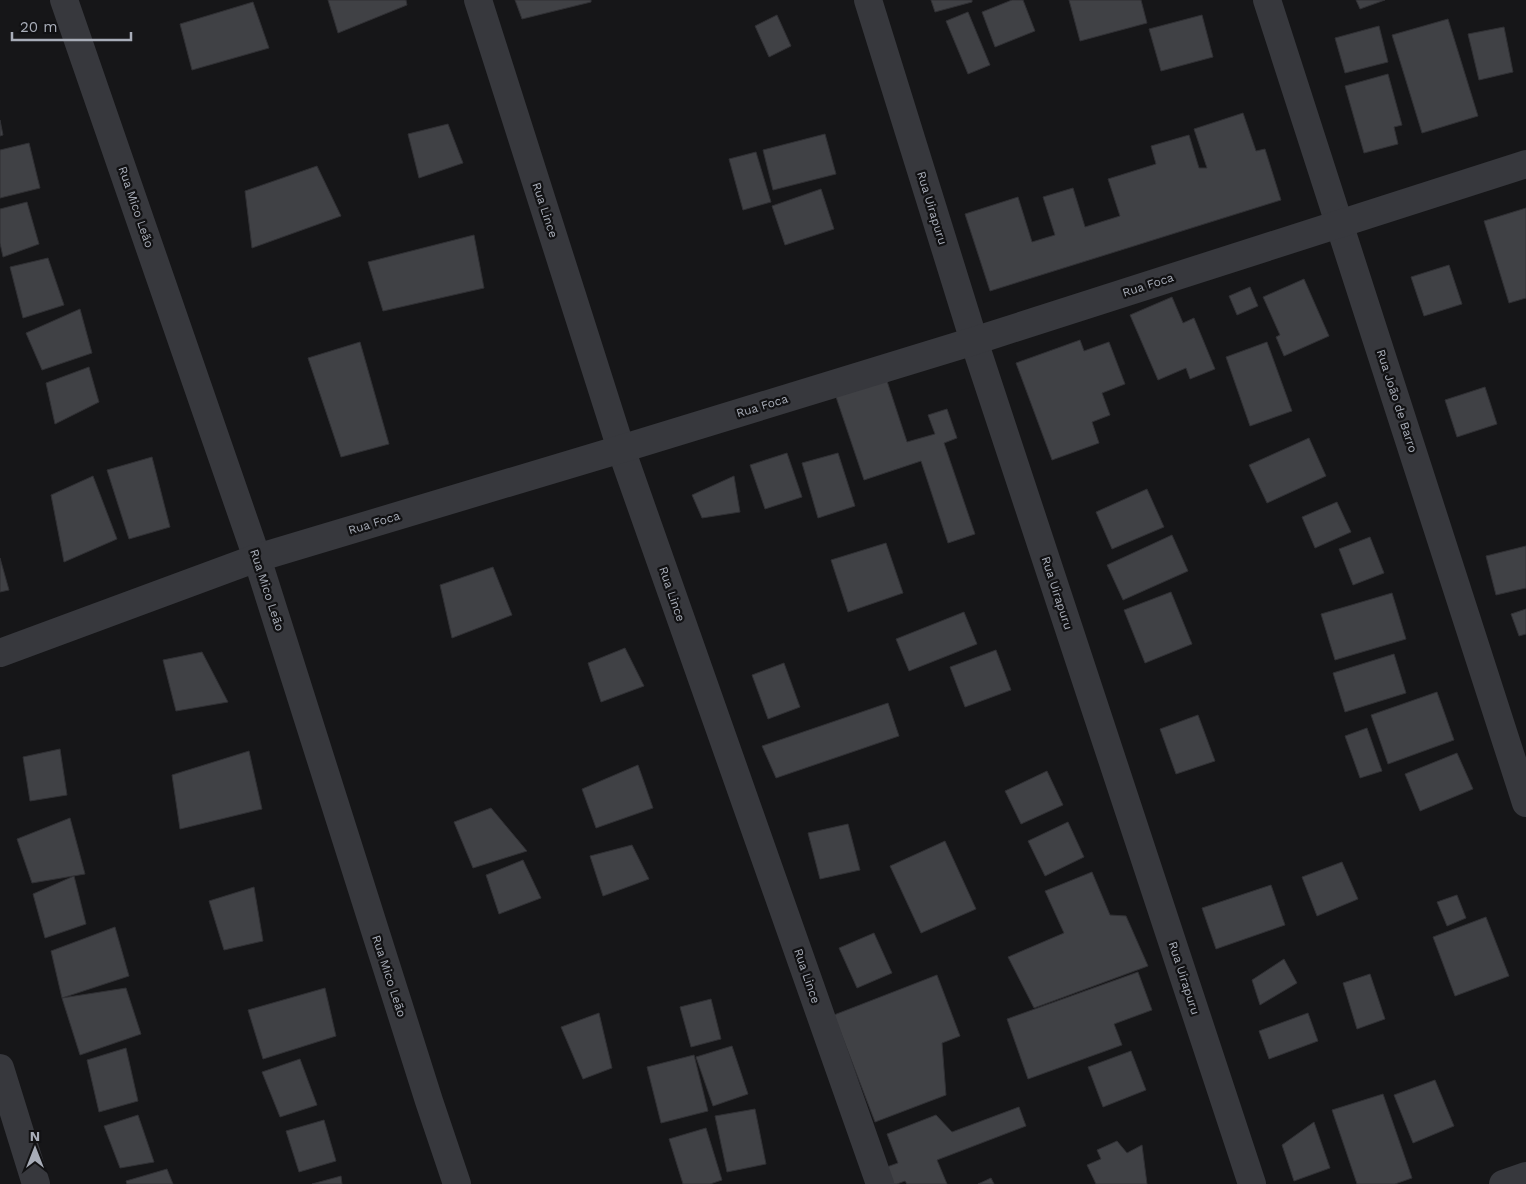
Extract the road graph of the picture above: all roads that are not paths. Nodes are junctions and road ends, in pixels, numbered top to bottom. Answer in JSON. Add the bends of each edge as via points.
{"nodes":[{"id":1,"x":64,"y":0,"type":"edge"},
{"id":2,"x":478,"y":0,"type":"edge"},
{"id":3,"x":868,"y":0,"type":"edge"},
{"id":4,"x":1267,"y":0,"type":"edge"},
{"id":5,"x":1526,"y":164,"type":"edge"},
{"id":6,"x":1340,"y":224,"type":"junction"},
{"id":7,"x":974,"y":341,"type":"junction"},
{"id":8,"x":621,"y":449,"type":"junction"},
{"id":9,"x":257,"y":558,"type":"junction"},
{"id":10,"x":0,"y":653,"type":"edge"},
{"id":11,"x":1526,"y":803,"type":"edge"},
{"id":12,"x":0,"y":1068,"type":"edge"},
{"id":13,"x":1526,"y":1176,"type":"edge"},
{"id":14,"x":36,"y":1184,"type":"edge"},
{"id":15,"x":457,"y":1184,"type":"edge"},
{"id":16,"x":880,"y":1184,"type":"edge"},
{"id":17,"x":1252,"y":1184,"type":"edge"},
{"id":18,"x":1503,"y":1184,"type":"edge"}],
"edges":[{"from":1,"to":9,"type":"street","name":"Rua Mico Leão"},
{"from":2,"to":8,"type":"street","name":"Rua Lince"},
{"from":3,"to":7,"type":"street","name":"Rua Uirapuru"},
{"from":4,"to":6,"type":"street","name":"Rua João de Barro"},
{"from":5,"to":6,"type":"street","name":"Rua Foca"},
{"from":6,"to":7,"type":"street","name":"Rua Foca"},
{"from":6,"to":11,"type":"street","name":"Rua João de Barro"},
{"from":7,"to":8,"type":"street","name":"Rua Foca"},
{"from":7,"to":17,"type":"street","name":"Rua Uirapuru"},
{"from":8,"to":9,"type":"street","name":"Rua Foca"},
{"from":8,"to":16,"type":"street","name":"Rua Lince"},
{"from":9,"to":10,"type":"street","name":"Rua Foca"},
{"from":9,"to":15,"type":"street","name":"Rua Mico Leão"},
{"from":12,"to":14,"type":"street"},
{"from":13,"to":18,"type":"street"}]}
